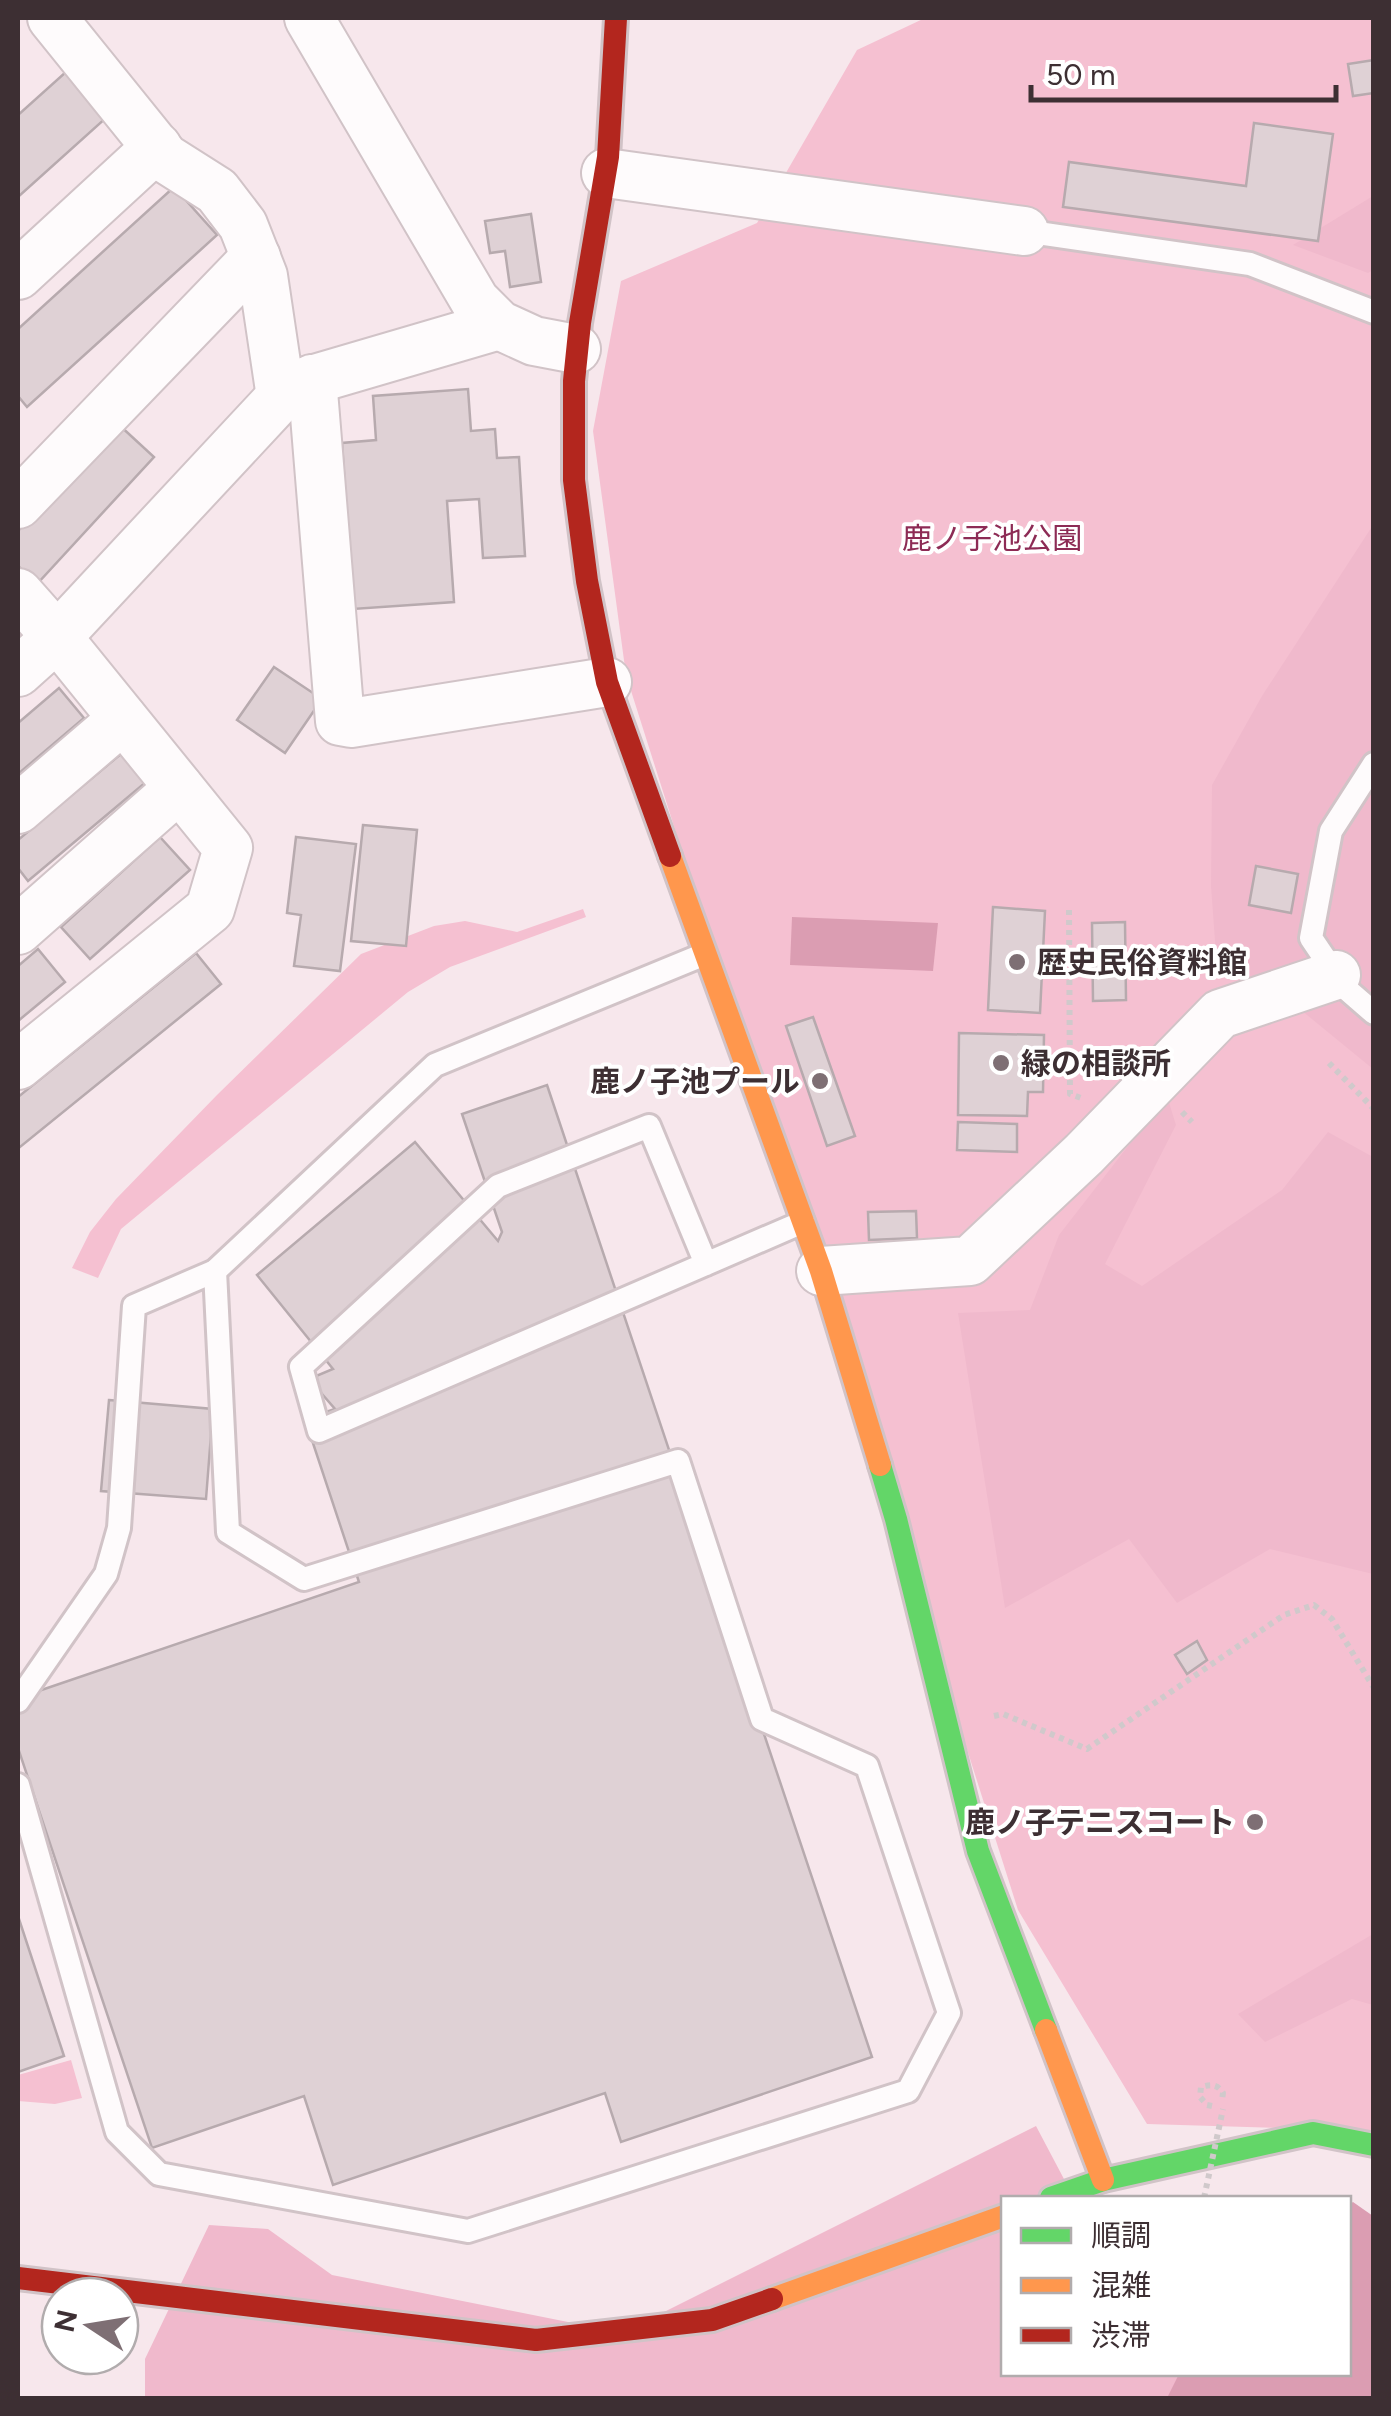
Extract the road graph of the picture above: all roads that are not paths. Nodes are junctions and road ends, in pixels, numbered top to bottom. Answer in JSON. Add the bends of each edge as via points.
{"nodes":[{"id":1,"x":52,"y":18,"type":"edge"},
{"id":2,"x":309,"y":18,"type":"edge"},
{"id":3,"x":616,"y":18,"type":"edge"},
{"id":4,"x":157,"y":147,"type":"junction"},
{"id":5,"x":606,"y":173,"type":"junction"},
{"id":6,"x":1024,"y":230,"type":"joint"},
{"id":7,"x":256,"y":257,"type":"junction"},
{"id":8,"x":18,"y":276,"type":"edge"},
{"id":9,"x":1374,"y":312,"type":"edge"},
{"id":10,"x":499,"y":325,"type":"junction"},
{"id":11,"x":576,"y":350,"type":"junction"},
{"id":12,"x":296,"y":388,"type":"junction"},
{"id":13,"x":18,"y":504,"type":"edge"},
{"id":14,"x":18,"y":594,"type":"edge"},
{"id":15,"x":57,"y":637,"type":"junction"},
{"id":16,"x":18,"y":672,"type":"edge"},
{"id":17,"x":607,"y":682,"type":"junction"},
{"id":18,"x":123,"y":719,"type":"junction"},
{"id":19,"x":1374,"y":764,"type":"edge"},
{"id":20,"x":179,"y":788,"type":"junction"},
{"id":21,"x":18,"y":809,"type":"edge"},
{"id":22,"x":18,"y":930,"type":"edge"},
{"id":23,"x":715,"y":950,"type":"junction"},
{"id":24,"x":1336,"y":975,"type":"junction"},
{"id":25,"x":1374,"y":1012,"type":"edge"},
{"id":26,"x":18,"y":1065,"type":"edge"},
{"id":27,"x":803,"y":1222,"type":"junction"},
{"id":28,"x":706,"y":1264,"type":"junction"},
{"id":29,"x":215,"y":1270,"type":"junction"},
{"id":30,"x":820,"y":1271,"type":"junction"},
{"id":31,"x":18,"y":1701,"type":"edge"},
{"id":32,"x":18,"y":1785,"type":"edge"},
{"id":33,"x":1374,"y":2145,"type":"edge"},
{"id":34,"x":1103,"y":2180,"type":"junction"},
{"id":35,"x":1057,"y":2196,"type":"edge"},
{"id":36,"x":1001,"y":2217,"type":"edge"},
{"id":37,"x":18,"y":2278,"type":"edge"}],
"edges":[{"from":1,"to":4,"type":"street"},
{"from":2,"to":10,"type":"street","via":[[476,301]]},
{"from":3,"to":5,"type":"street"},
{"from":4,"to":7,"type":"street","via":[[217,191],[243,225]]},
{"from":4,"to":8,"type":"street"},
{"from":5,"to":6,"type":"street"},
{"from":5,"to":11,"type":"street"},
{"from":6,"to":9,"type":"lane","via":[[1250,264]]},
{"from":7,"to":12,"type":"street"},
{"from":7,"to":13,"type":"street"},
{"from":10,"to":11,"type":"street"},
{"from":10,"to":12,"type":"street"},
{"from":11,"to":17,"type":"street","via":[[575,502]]},
{"from":12,"to":15,"type":"street"},
{"from":12,"to":17,"type":"street","via":[[340,721]]},
{"from":14,"to":15,"type":"street"},
{"from":15,"to":16,"type":"street"},
{"from":15,"to":18,"type":"street"},
{"from":17,"to":23,"type":"street"},
{"from":18,"to":20,"type":"street"},
{"from":18,"to":21,"type":"street"},
{"from":19,"to":24,"type":"lane","via":[[1331,831],[1310,938]]},
{"from":20,"to":22,"type":"street"},
{"from":20,"to":26,"type":"street","via":[[228,848],[210,908]]},
{"from":23,"to":27,"type":"street"},
{"from":23,"to":29,"type":"lane","via":[[435,1065]]},
{"from":24,"to":25,"type":"lane"},
{"from":24,"to":30,"type":"street","via":[[1220,1014],[970,1261]]},
{"from":27,"to":28,"type":"lane"},
{"from":27,"to":30,"type":"street"},
{"from":28,"to":28,"type":"lane","via":[[618,1302],[319,1431],[300,1368],[498,1186],[649,1126]]},
{"from":29,"to":31,"type":"lane","via":[[134,1306],[119,1528],[106,1574]]},
{"from":29,"to":32,"type":"lane","via":[[228,1532],[304,1579],[678,1461],[762,1719],[867,1766],[949,2013],[908,2090],[468,2231],[159,2174],[117,2132]]},
{"from":30,"to":34,"type":"street","via":[[896,1519],[978,1851]]},
{"from":33,"to":34,"type":"street","via":[[1313,2134]]},
{"from":34,"to":35,"type":"street"},
{"from":36,"to":37,"type":"street","via":[[712,2320],[536,2340]]}]}
